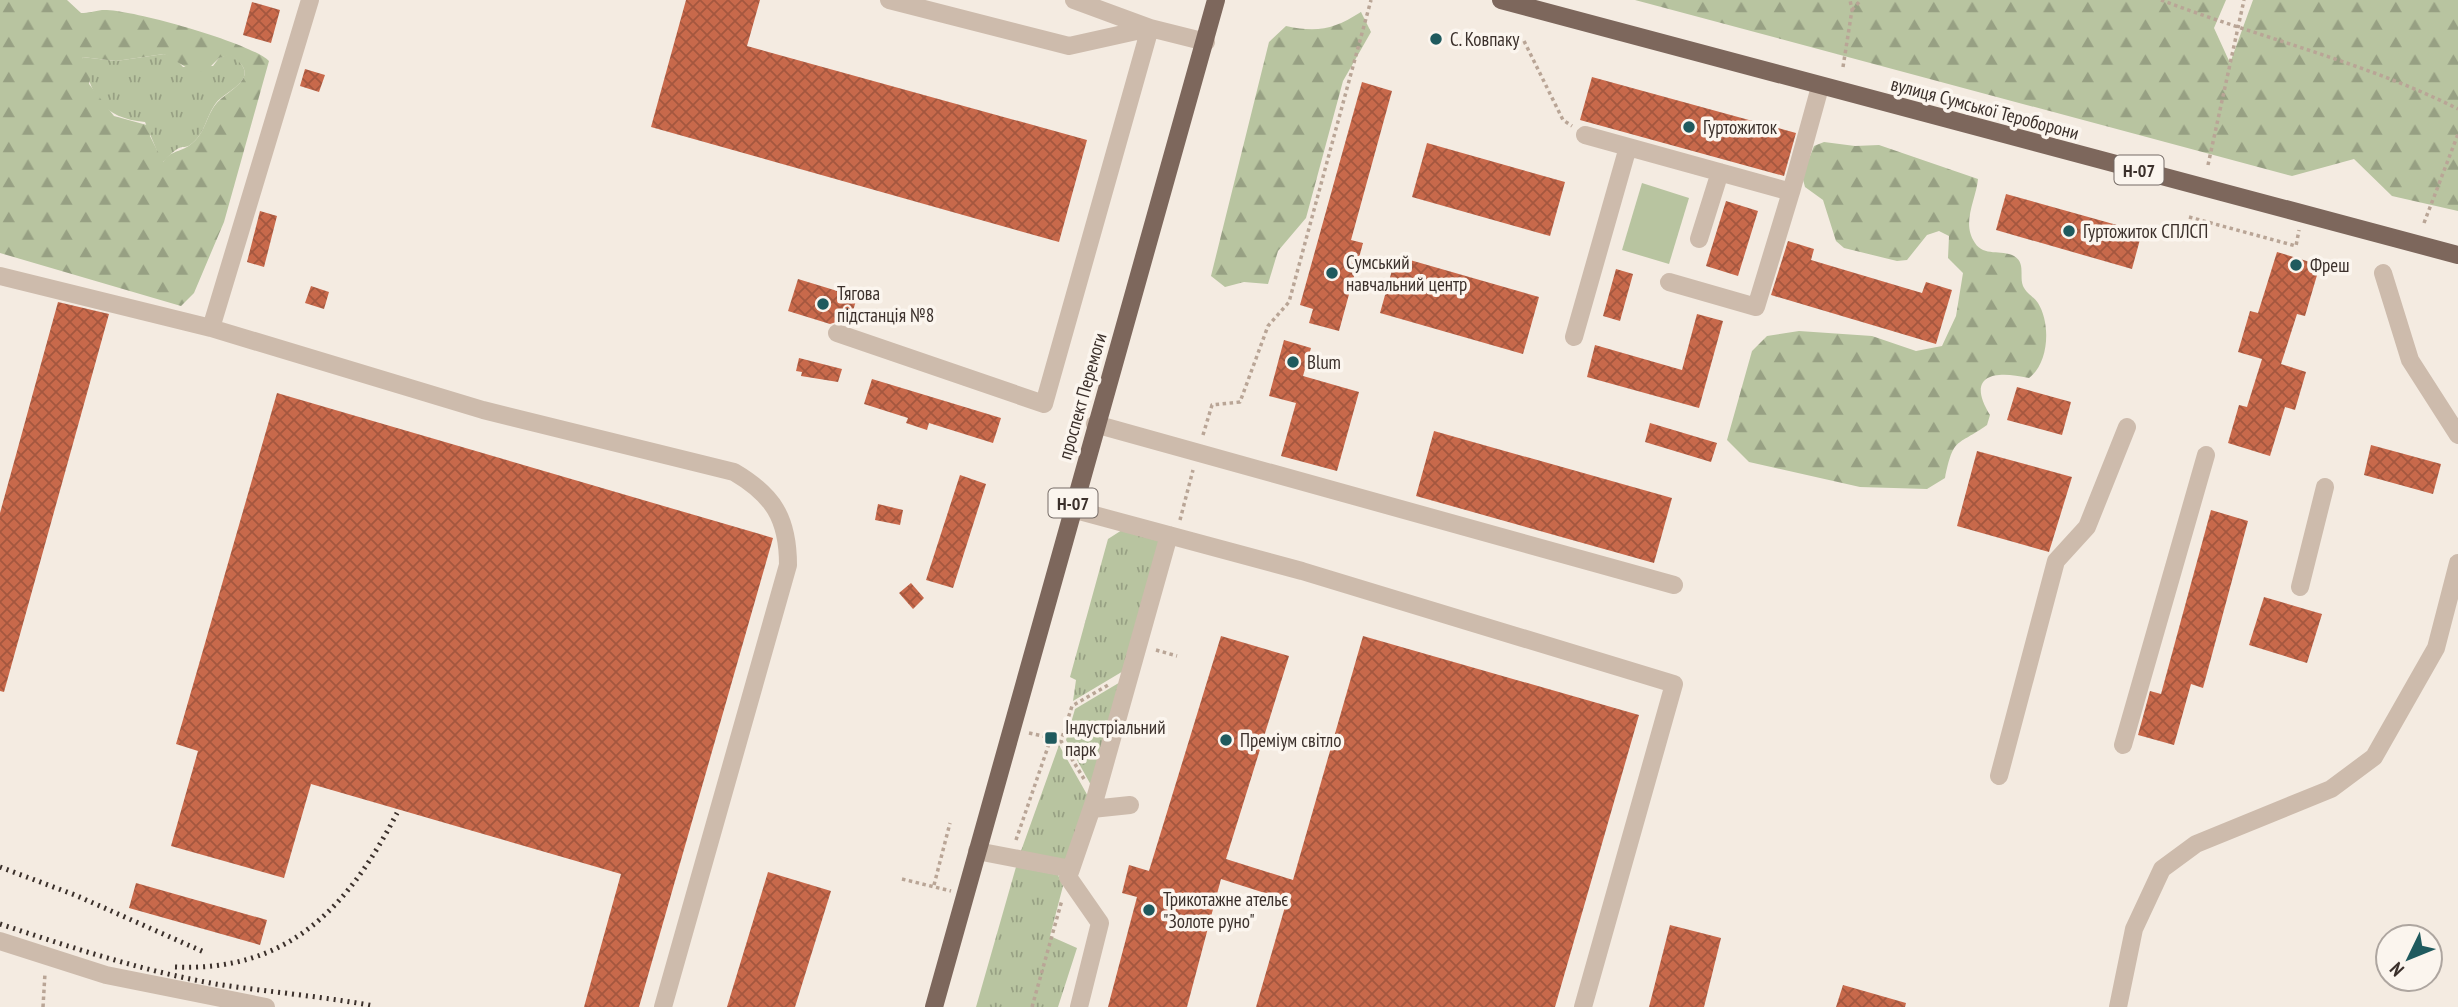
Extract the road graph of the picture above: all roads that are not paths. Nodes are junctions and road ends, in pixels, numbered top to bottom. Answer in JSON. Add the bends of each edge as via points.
{"nodes":[{"id":1,"x":310,"y":0,"type":"edge"},
{"id":2,"x":889,"y":0,"type":"edge"},
{"id":3,"x":1074,"y":0,"type":"edge"},
{"id":4,"x":1216,"y":0,"type":"edge"},
{"id":5,"x":1501,"y":0,"type":"edge"},
{"id":6,"x":1150,"y":28,"type":"junction"},
{"id":7,"x":1206,"y":42,"type":"junction"},
{"id":8,"x":1820,"y":87,"type":"junction"},
{"id":9,"x":1585,"y":135,"type":"road end"},
{"id":10,"x":1629,"y":147,"type":"junction"},
{"id":11,"x":1720,"y":172,"type":"junction"},
{"id":12,"x":1791,"y":192,"type":"junction"},
{"id":13,"x":1699,"y":239,"type":"dead end"},
{"id":14,"x":2458,"y":255,"type":"edge"},
{"id":15,"x":2383,"y":273,"type":"dead end"},
{"id":16,"x":0,"y":276,"type":"edge"},
{"id":17,"x":1669,"y":282,"type":"dead end"},
{"id":18,"x":211,"y":328,"type":"junction"},
{"id":19,"x":837,"y":333,"type":"dead end"},
{"id":20,"x":1574,"y":337,"type":"dead end"},
{"id":21,"x":1095,"y":424,"type":"junction"},
{"id":22,"x":2127,"y":427,"type":"dead end"},
{"id":23,"x":2458,"y":435,"type":"edge"},
{"id":24,"x":2206,"y":455,"type":"dead end"},
{"id":25,"x":2325,"y":487,"type":"dead end"},
{"id":26,"x":1072,"y":509,"type":"junction"},
{"id":27,"x":1169,"y":535,"type":"junction"},
{"id":28,"x":2458,"y":563,"type":"edge"},
{"id":29,"x":1674,"y":585,"type":"dead end"},
{"id":30,"x":2300,"y":587,"type":"dead end"},
{"id":31,"x":2123,"y":745,"type":"dead end"},
{"id":32,"x":1999,"y":776,"type":"dead end"},
{"id":33,"x":1094,"y":804,"type":"junction"},
{"id":34,"x":1130,"y":805,"type":"dead end"},
{"id":35,"x":977,"y":851,"type":"junction"},
{"id":36,"x":1070,"y":873,"type":"junction"},
{"id":37,"x":0,"y":941,"type":"edge"},
{"id":38,"x":266,"y":1007,"type":"edge"},
{"id":39,"x":663,"y":1007,"type":"edge"},
{"id":40,"x":934,"y":1007,"type":"edge"},
{"id":41,"x":1079,"y":1007,"type":"edge"},
{"id":42,"x":1583,"y":1007,"type":"edge"},
{"id":43,"x":2118,"y":1007,"type":"edge"}],
"edges":[{"from":1,"to":18,"type":"lane"},
{"from":2,"to":6,"type":"lane","via":[[1069,46]]},
{"from":3,"to":6,"type":"lane"},
{"from":4,"to":7,"type":"main road","name":"проспект Перемоги","number":"Н-07"},
{"from":5,"to":8,"type":"main road","name":"вулиця Сумської Тероборони","number":"Н-07"},
{"from":6,"to":7,"type":"lane"},
{"from":6,"to":19,"type":"lane","via":[[1044,404]]},
{"from":7,"to":21,"type":"main road","name":"проспект Перемоги","number":"Н-07"},
{"from":8,"to":12,"type":"lane"},
{"from":8,"to":14,"type":"main road","name":"вулиця Сумської Тероборони","number":"Н-07"},
{"from":9,"to":10,"type":"lane"},
{"from":10,"to":11,"type":"lane"},
{"from":10,"to":20,"type":"lane"},
{"from":11,"to":12,"type":"lane"},
{"from":11,"to":13,"type":"lane"},
{"from":12,"to":17,"type":"lane","via":[[1756,307]]},
{"from":15,"to":23,"type":"lane","via":[[2410,360]]},
{"from":16,"to":18,"type":"lane"},
{"from":18,"to":39,"type":"lane","via":[[483,410],[733,472],[759,487],[774,504],[788,545],[788,565]]},
{"from":21,"to":26,"type":"main road","name":"проспект Перемоги","number":"Н-07"},
{"from":21,"to":29,"type":"lane"},
{"from":22,"to":32,"type":"lane","via":[[2087,527],[2056,561]]},
{"from":24,"to":31,"type":"lane"},
{"from":25,"to":30,"type":"lane"},
{"from":26,"to":27,"type":"lane"},
{"from":26,"to":35,"type":"main road","name":"проспект Перемоги","number":"Н-07"},
{"from":27,"to":33,"type":"lane"},
{"from":27,"to":42,"type":"lane","via":[[1674,684]]},
{"from":28,"to":43,"type":"lane","via":[[2436,648],[2374,757],[2331,789],[2196,844],[2162,869],[2134,929]]},
{"from":33,"to":34,"type":"lane"},
{"from":33,"to":36,"type":"lane"},
{"from":35,"to":36,"type":"lane"},
{"from":35,"to":40,"type":"main road","name":"проспект Перемоги","number":"Н-07"},
{"from":36,"to":41,"type":"lane","via":[[1100,923]]},
{"from":37,"to":38,"type":"lane","via":[[106,975]]}]}
